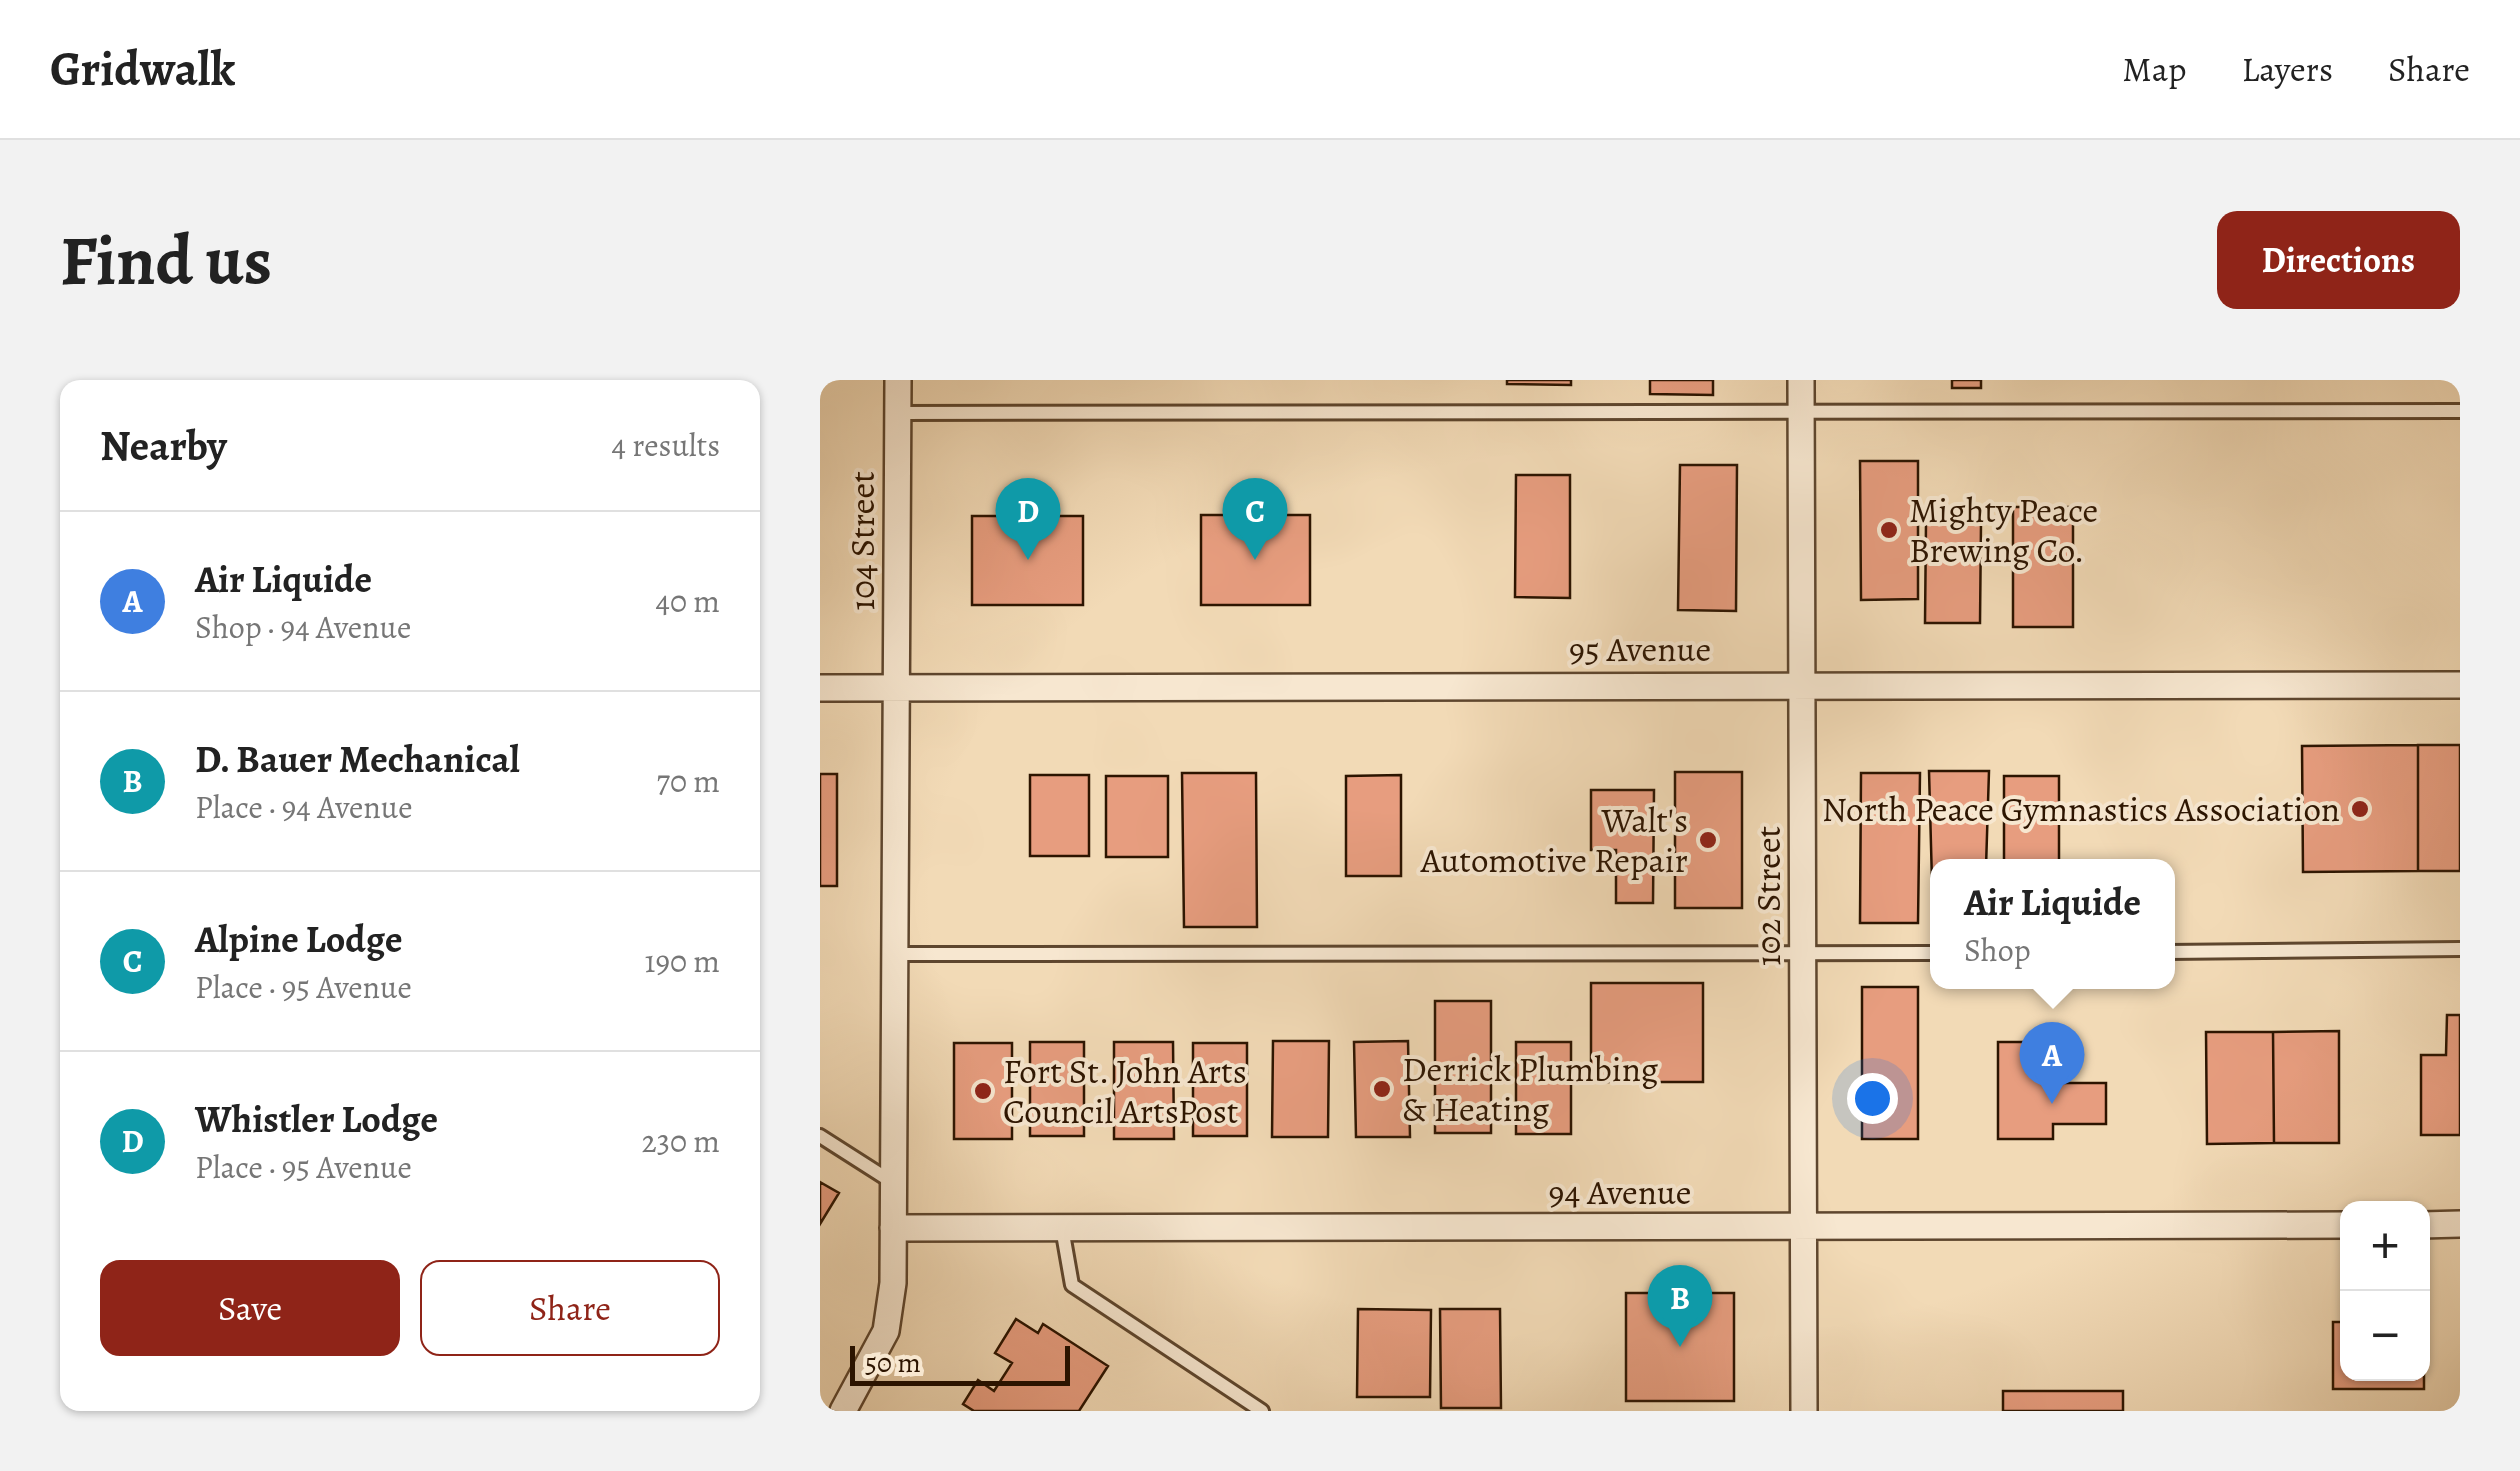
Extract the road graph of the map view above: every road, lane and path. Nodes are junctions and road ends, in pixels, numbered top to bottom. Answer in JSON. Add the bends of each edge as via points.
{"nodes":[{"id":1,"x":898,"y":380,"type":"edge"},
{"id":2,"x":1801,"y":380,"type":"edge"},
{"id":3,"x":2460,"y":411,"type":"edge"},
{"id":4,"x":898,"y":414,"type":"junction"},
{"id":5,"x":1801,"y":414,"type":"junction"},
{"id":6,"x":1803,"y":684,"type":"junction"},
{"id":7,"x":2460,"y":685,"type":"edge"},
{"id":8,"x":820,"y":688,"type":"edge"},
{"id":9,"x":896,"y":689,"type":"junction"},
{"id":10,"x":2460,"y":950,"type":"edge"},
{"id":11,"x":2175,"y":952,"type":"edge"},
{"id":12,"x":1930,"y":953,"type":"edge"},
{"id":13,"x":895,"y":954,"type":"junction"},
{"id":14,"x":1803,"y":954,"type":"junction"},
{"id":15,"x":820,"y":1136,"type":"edge"},
{"id":16,"x":894,"y":1183,"type":"junction"},
{"id":17,"x":2430,"y":1224,"type":"edge"},
{"id":18,"x":2460,"y":1224,"type":"edge"},
{"id":19,"x":2340,"y":1225,"type":"edge"},
{"id":20,"x":1802,"y":1226,"type":"junction"},
{"id":21,"x":893,"y":1228,"type":"junction"},
{"id":22,"x":1062,"y":1228,"type":"junction"},
{"id":23,"x":843,"y":1411,"type":"edge"},
{"id":24,"x":1262,"y":1411,"type":"edge"},
{"id":25,"x":1804,"y":1411,"type":"edge"}],
"edges":[{"from":1,"to":4,"type":"street","name":"104 Street"},
{"from":2,"to":5,"type":"street","name":"102 Street"},
{"from":3,"to":5,"type":"lane"},
{"from":4,"to":5,"type":"lane"},
{"from":4,"to":9,"type":"street","name":"104 Street"},
{"from":5,"to":6,"type":"street","name":"102 Street"},
{"from":6,"to":7,"type":"street","name":"95 Avenue"},
{"from":6,"to":9,"type":"street","name":"95 Avenue"},
{"from":6,"to":14,"type":"street","name":"102 Street"},
{"from":8,"to":9,"type":"street","name":"95 Avenue"},
{"from":9,"to":13,"type":"street","name":"104 Street"},
{"from":10,"to":11,"type":"lane"},
{"from":12,"to":14,"type":"lane"},
{"from":13,"to":14,"type":"lane"},
{"from":13,"to":16,"type":"street","name":"104 Street"},
{"from":14,"to":20,"type":"street","name":"102 Street"},
{"from":15,"to":16,"type":"lane"},
{"from":16,"to":21,"type":"street","name":"104 Street"},
{"from":17,"to":18,"type":"street"},
{"from":19,"to":20,"type":"street","name":"94 Avenue"},
{"from":20,"to":22,"type":"street","name":"94 Avenue"},
{"from":20,"to":25,"type":"street","name":"102 Street"},
{"from":21,"to":22,"type":"street","name":"94 Avenue"},
{"from":21,"to":23,"type":"street","name":"104 Street","via":[[886,1331]]},
{"from":22,"to":24,"type":"lane","via":[[1072,1285]]}]}
